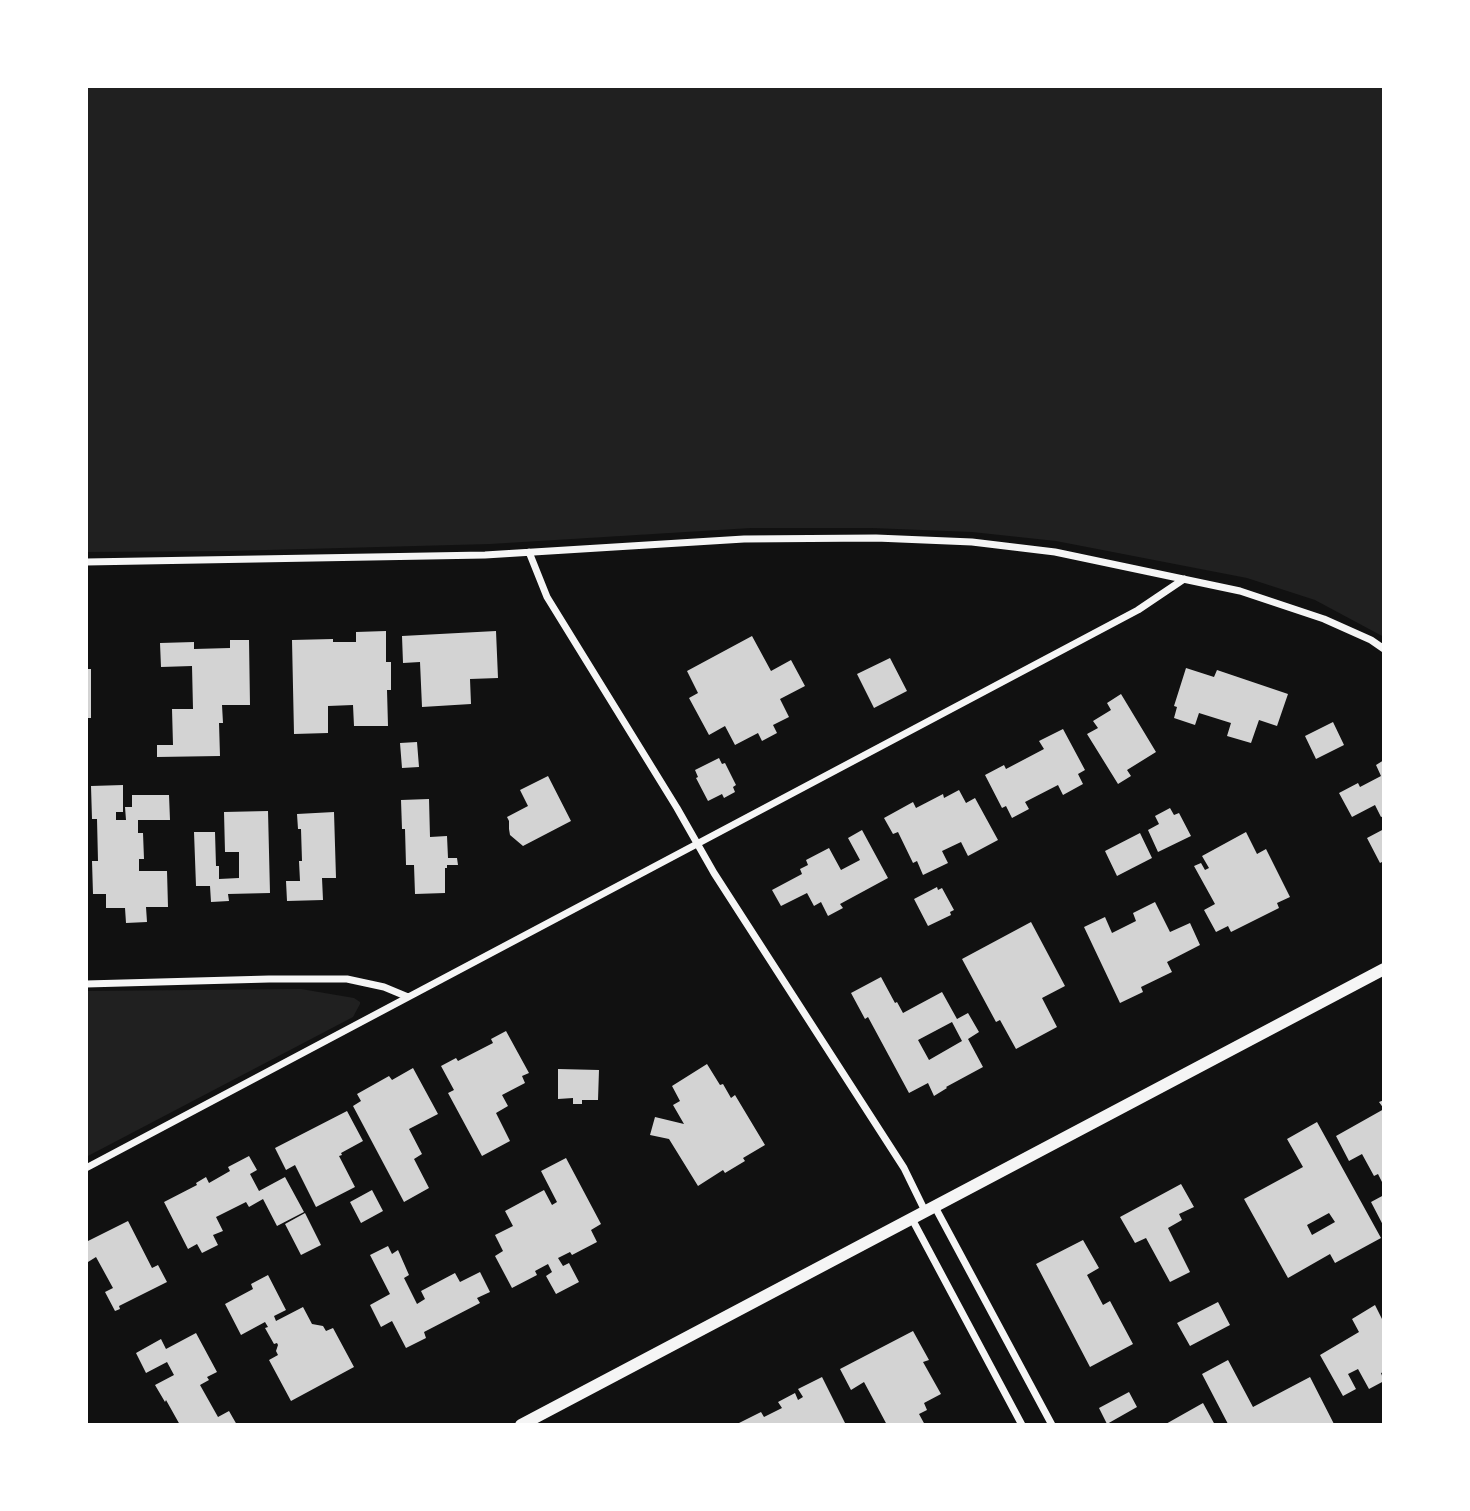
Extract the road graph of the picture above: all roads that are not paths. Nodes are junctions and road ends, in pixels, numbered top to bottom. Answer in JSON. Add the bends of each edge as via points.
{"nodes":[{"id":1,"x":529,"y":552,"type":"junction"},
{"id":2,"x":86,"y":562,"type":"edge"},
{"id":3,"x":1184,"y":579,"type":"junction"},
{"id":4,"x":1384,"y":649,"type":"edge"},
{"id":5,"x":697,"y":845,"type":"junction"},
{"id":6,"x":1384,"y":969,"type":"edge"},
{"id":7,"x":86,"y":984,"type":"edge"},
{"id":8,"x":408,"y":998,"type":"junction"},
{"id":9,"x":86,"y":1168,"type":"edge"},
{"id":10,"x":930,"y":1209,"type":"junction"},
{"id":11,"x":912,"y":1219,"type":"junction"},
{"id":12,"x":521,"y":1425,"type":"edge"},
{"id":13,"x":1022,"y":1425,"type":"edge"},
{"id":14,"x":1052,"y":1425,"type":"edge"}],
"edges":[{"from":1,"to":2,"type":"street"},
{"from":1,"to":3,"type":"street","via":[[744,538],[876,538],[1055,552]]},
{"from":1,"to":5,"type":"street","via":[[547,597]]},
{"from":3,"to":4,"type":"street","via":[[1299,609]]},
{"from":3,"to":5,"type":"street","via":[[1138,610]]},
{"from":5,"to":8,"type":"street"},
{"from":5,"to":10,"type":"street"},
{"from":6,"to":10,"type":"street"},
{"from":7,"to":8,"type":"street","via":[[347,979],[384,986]]},
{"from":8,"to":9,"type":"street"},
{"from":10,"to":11,"type":"street"},
{"from":10,"to":14,"type":"street"},
{"from":11,"to":12,"type":"street"},
{"from":11,"to":13,"type":"street"}]}
